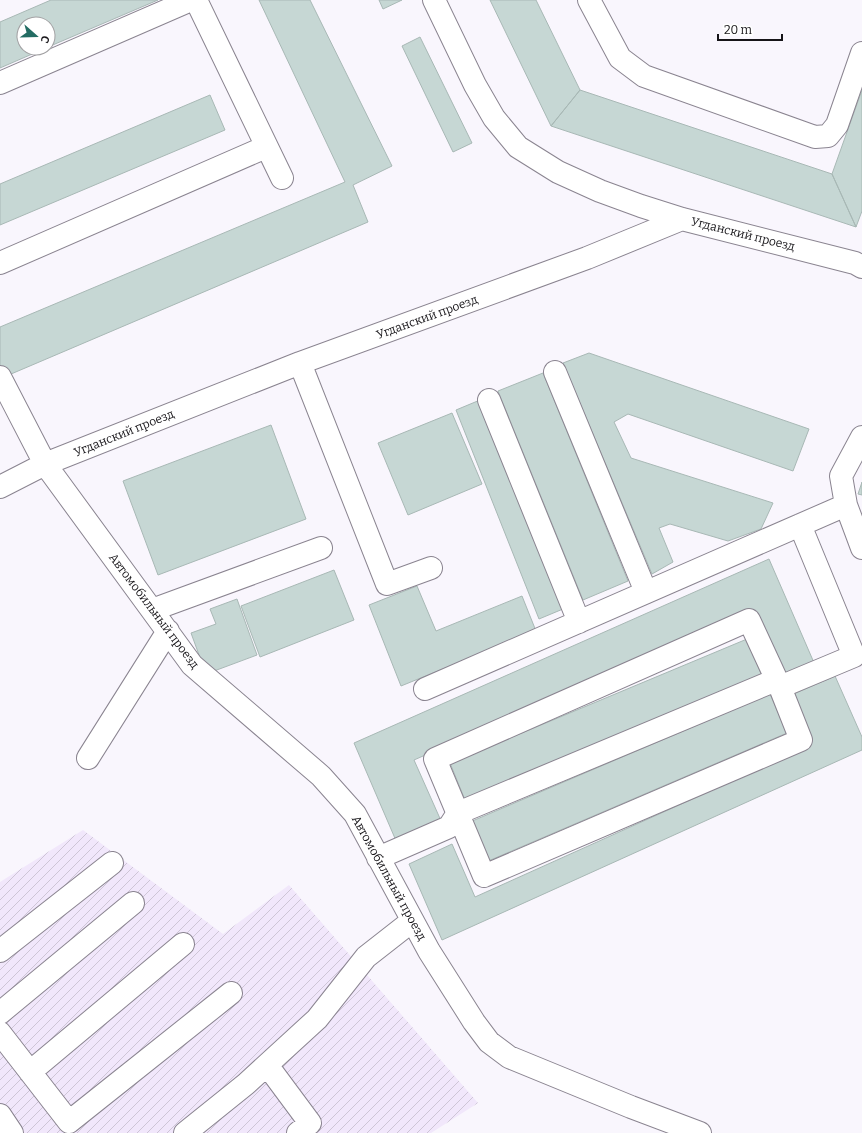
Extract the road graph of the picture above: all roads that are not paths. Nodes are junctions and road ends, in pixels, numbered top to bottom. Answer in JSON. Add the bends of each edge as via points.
{"nodes":[{"id":1,"x":191,"y":0,"type":"edge"},
{"id":2,"x":196,"y":0,"type":"edge"},
{"id":3,"x":434,"y":0,"type":"edge"},
{"id":4,"x":589,"y":0,"type":"edge"},
{"id":5,"x":862,"y":53,"type":"edge"},
{"id":6,"x":0,"y":83,"type":"edge"},
{"id":7,"x":266,"y":147,"type":"junction"},
{"id":8,"x":282,"y":178,"type":"dead end"},
{"id":9,"x":682,"y":220,"type":"junction"},
{"id":10,"x":0,"y":263,"type":"edge"},
{"id":11,"x":862,"y":267,"type":"edge"},
{"id":12,"x":300,"y":363,"type":"junction"},
{"id":13,"x":555,"y":372,"type":"dead end"},
{"id":14,"x":2,"y":385,"type":"edge"},
{"id":15,"x":489,"y":400,"type":"dead end"},
{"id":16,"x":862,"y":437,"type":"edge"},
{"id":17,"x":45,"y":464,"type":"junction"},
{"id":18,"x":0,"y":487,"type":"edge"},
{"id":19,"x":846,"y":505,"type":"junction"},
{"id":20,"x":800,"y":525,"type":"junction"},
{"id":21,"x":321,"y":548,"type":"dead end"},
{"id":22,"x":862,"y":548,"type":"edge"},
{"id":23,"x":431,"y":568,"type":"dead end"},
{"id":24,"x":646,"y":592,"type":"junction"},
{"id":25,"x":152,"y":610,"type":"junction"},
{"id":26,"x":579,"y":622,"type":"junction"},
{"id":27,"x":168,"y":631,"type":"junction"},
{"id":28,"x":778,"y":684,"type":"junction"},
{"id":29,"x":425,"y":689,"type":"dead end"},
{"id":30,"x":88,"y":758,"type":"dead end"},
{"id":31,"x":458,"y":813,"type":"junction"},
{"id":32,"x":378,"y":858,"type":"junction"},
{"id":33,"x":112,"y":863,"type":"dead end"},
{"id":34,"x":133,"y":903,"type":"dead end"},
{"id":35,"x":412,"y":921,"type":"junction"},
{"id":36,"x":184,"y":944,"type":"dead end"},
{"id":37,"x":0,"y":951,"type":"edge"},
{"id":38,"x":232,"y":993,"type":"dead end"},
{"id":39,"x":0,"y":1013,"type":"edge"},
{"id":40,"x":0,"y":1033,"type":"edge"},
{"id":41,"x":267,"y":1065,"type":"junction"},
{"id":42,"x":30,"y":1072,"type":"junction"},
{"id":43,"x":0,"y":1115,"type":"edge"},
{"id":44,"x":308,"y":1130,"type":"edge"},
{"id":45,"x":12,"y":1133,"type":"edge"},
{"id":46,"x":185,"y":1133,"type":"edge"},
{"id":47,"x":700,"y":1133,"type":"edge"}],
"edges":[{"from":1,"to":6,"type":"street"},
{"from":2,"to":7,"type":"street"},
{"from":3,"to":9,"type":"street","via":[[494,118],[518,148],[579,182]]},
{"from":4,"to":5,"type":"street","via":[[620,58],[644,76],[815,138],[828,136],[836,124]]},
{"from":7,"to":8,"type":"street"},
{"from":7,"to":10,"type":"street"},
{"from":9,"to":11,"type":"street","name":"Угданский проезд","via":[[855,262]]},
{"from":9,"to":12,"type":"street","name":"Угданский проезд","via":[[587,258]]},
{"from":12,"to":17,"type":"street","name":"Угданский проезд"},
{"from":12,"to":23,"type":"street","via":[[387,584]]},
{"from":13,"to":24,"type":"street"},
{"from":14,"to":17,"type":"street","name":"Автомобильный проезд"},
{"from":15,"to":26,"type":"street"},
{"from":16,"to":19,"type":"street","via":[[841,476]]},
{"from":17,"to":18,"type":"street","name":"Угданский проезд"},
{"from":17,"to":25,"type":"street","name":"Автомобильный проезд"},
{"from":19,"to":20,"type":"street"},
{"from":19,"to":22,"type":"street"},
{"from":20,"to":24,"type":"street"},
{"from":20,"to":28,"type":"street","via":[[854,656]]},
{"from":21,"to":25,"type":"street"},
{"from":24,"to":26,"type":"street"},
{"from":25,"to":27,"type":"street","name":"Автомобильный проезд"},
{"from":26,"to":29,"type":"street"},
{"from":27,"to":30,"type":"street"},
{"from":27,"to":32,"type":"street","name":"Автомобильный проезд","via":[[192,665],[321,776],[355,814]]},
{"from":28,"to":31,"type":"street"},
{"from":28,"to":31,"type":"street","via":[[749,620],[435,759]]},
{"from":28,"to":31,"type":"street","via":[[801,740],[484,876]]},
{"from":31,"to":32,"type":"street","via":[[449,827]]},
{"from":32,"to":35,"type":"street","name":"Автомобильный проезд"},
{"from":33,"to":37,"type":"street"},
{"from":34,"to":39,"type":"street"},
{"from":35,"to":41,"type":"street","via":[[366,957],[317,1019]]},
{"from":35,"to":47,"type":"street","name":"Автомобильный проезд","via":[[428,951],[474,1022],[489,1042],[509,1057]]},
{"from":36,"to":42,"type":"street"},
{"from":38,"to":42,"type":"street","via":[[69,1122]]},
{"from":40,"to":42,"type":"street"},
{"from":41,"to":44,"type":"street"},
{"from":41,"to":46,"type":"street"},
{"from":43,"to":45,"type":"street"}]}
